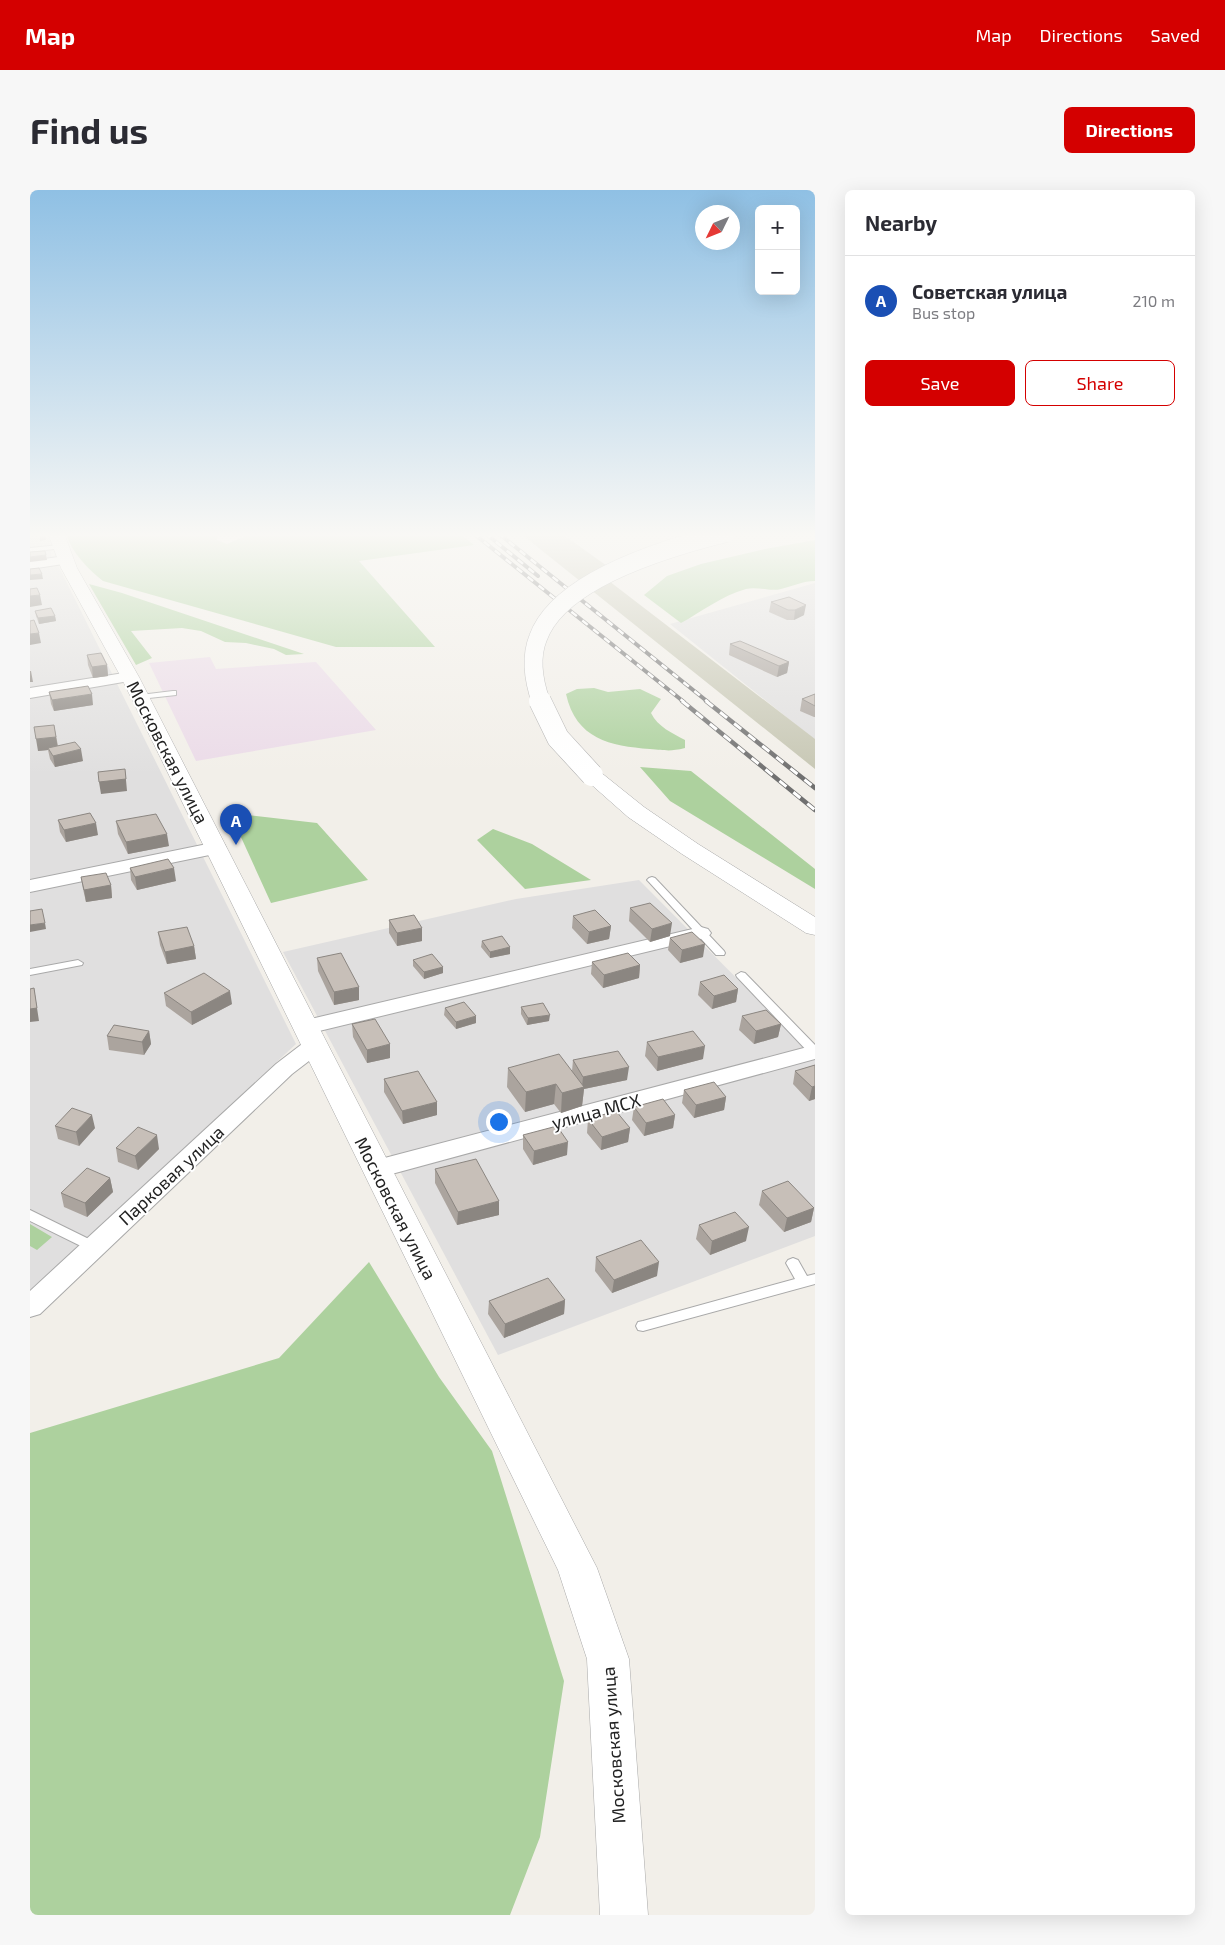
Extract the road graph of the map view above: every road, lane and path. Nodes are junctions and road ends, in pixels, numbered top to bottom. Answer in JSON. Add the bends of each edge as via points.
{"nodes":[{"id":1,"x":96,"y":614,"type":"edge"},
{"id":2,"x":553,"y":614,"type":"edge"},
{"id":3,"x":135,"y":687,"type":"junction"},
{"id":4,"x":30,"y":693,"type":"edge"},
{"id":5,"x":173,"y":693,"type":"dead end"},
{"id":6,"x":217,"y":848,"type":"junction"},
{"id":7,"x":652,"y":880,"type":"dead end"},
{"id":8,"x":30,"y":886,"type":"edge"},
{"id":9,"x":815,"y":928,"type":"edge"},
{"id":10,"x":701,"y":933,"type":"junction"},
{"id":11,"x":720,"y":953,"type":"dead end"},
{"id":12,"x":78,"y":963,"type":"dead end"},
{"id":13,"x":30,"y":972,"type":"edge"},
{"id":14,"x":741,"y":974,"type":"dead end"},
{"id":15,"x":309,"y":1036,"type":"junction"},
{"id":16,"x":815,"y":1052,"type":"edge"},
{"id":17,"x":377,"y":1169,"type":"junction"},
{"id":18,"x":30,"y":1215,"type":"edge"},
{"id":19,"x":94,"y":1247,"type":"junction"},
{"id":20,"x":792,"y":1263,"type":"dead end"},
{"id":21,"x":809,"y":1280,"type":"edge"},
{"id":22,"x":30,"y":1306,"type":"edge"},
{"id":23,"x":643,"y":1326,"type":"dead end"},
{"id":24,"x":624,"y":1915,"type":"edge"}],
"edges":[{"from":1,"to":3,"type":"street","name":"Московская улица"},
{"from":2,"to":9,"type":"street","bridge":true,"via":[[538,636],[534,664],[537,696],[555,734],[592,775],[636,812]]},
{"from":3,"to":4,"type":"street"},
{"from":3,"to":5,"type":"lane"},
{"from":3,"to":6,"type":"street","name":"Московская улица"},
{"from":6,"to":8,"type":"street"},
{"from":6,"to":15,"type":"street","name":"Московская улица"},
{"from":7,"to":10,"type":"lane"},
{"from":10,"to":11,"type":"lane"},
{"from":10,"to":15,"type":"street","via":[[315,1025]]},
{"from":12,"to":13,"type":"lane"},
{"from":14,"to":16,"type":"lane"},
{"from":15,"to":17,"type":"street","name":"Московская улица"},
{"from":15,"to":19,"type":"street","name":"Парковая улица","via":[[284,1069]]},
{"from":16,"to":17,"type":"street","name":"улица МСХ"},
{"from":17,"to":24,"type":"street","name":"Московская улица","via":[[577,1568],[608,1659]]},
{"from":18,"to":19,"type":"lane"},
{"from":19,"to":22,"type":"street","name":"Парковая улица"},
{"from":20,"to":21,"type":"lane"},
{"from":21,"to":23,"type":"lane"}]}
